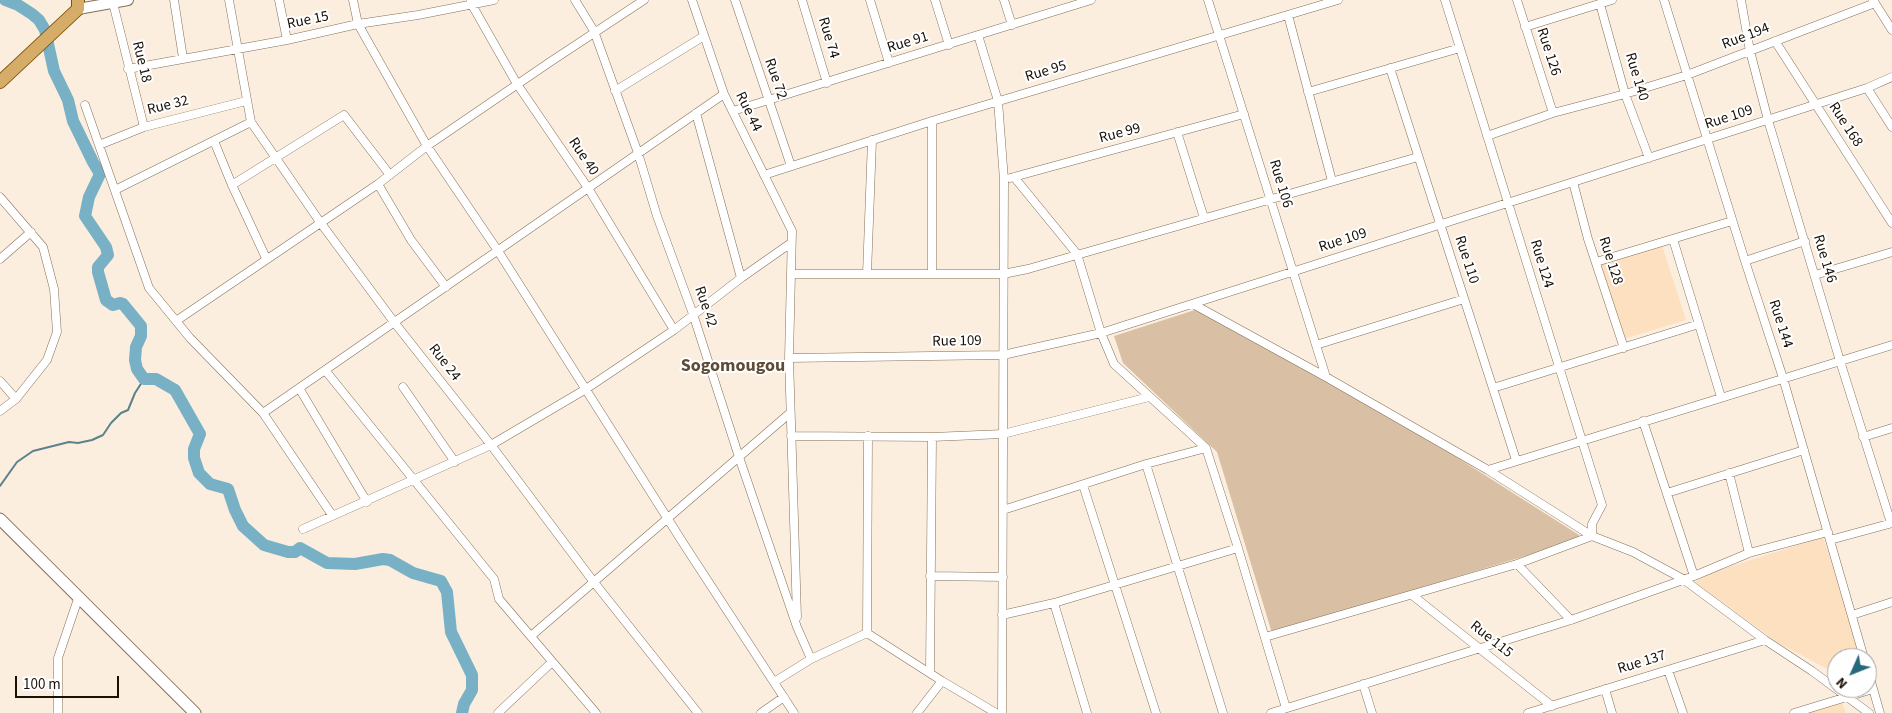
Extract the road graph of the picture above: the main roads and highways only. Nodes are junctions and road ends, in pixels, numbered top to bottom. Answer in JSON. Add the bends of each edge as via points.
{"nodes":[{"id":1,"x":78,"y":4,"type":"edge"},
{"id":2,"x":0,"y":82,"type":"edge"},
{"id":3,"x":0,"y":518,"type":"edge"},
{"id":4,"x":195,"y":713,"type":"edge"}],
"edges":[{"from":1,"to":2,"type":"main road"},
{"from":3,"to":4,"type":"main road"}]}
